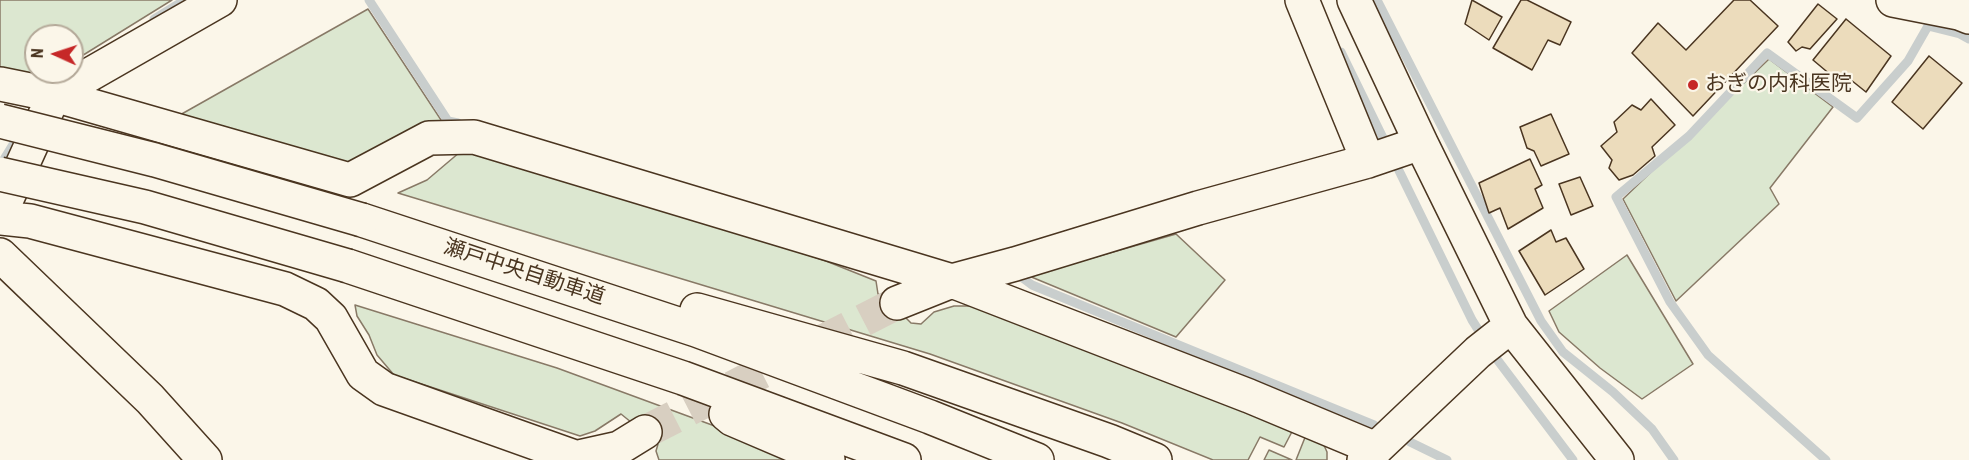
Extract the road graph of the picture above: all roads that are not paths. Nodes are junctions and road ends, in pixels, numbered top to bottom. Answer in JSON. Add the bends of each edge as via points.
{"nodes":[{"id":1,"x":220,"y":0,"type":"edge"},
{"id":2,"x":1302,"y":0,"type":"edge"},
{"id":3,"x":1354,"y":0,"type":"edge"},
{"id":4,"x":1893,"y":0,"type":"edge"},
{"id":5,"x":1969,"y":17,"type":"edge"},
{"id":6,"x":0,"y":84,"type":"edge"},
{"id":7,"x":47,"y":94,"type":"junction"},
{"id":8,"x":0,"y":121,"type":"edge"},
{"id":9,"x":1392,"y":152,"type":"junction"},
{"id":10,"x":0,"y":174,"type":"edge"},
{"id":11,"x":0,"y":216,"type":"edge"},
{"id":12,"x":0,"y":255,"type":"edge"},
{"id":13,"x":952,"y":281,"type":"junction"},
{"id":14,"x":594,"y":296,"type":"junction"},
{"id":15,"x":897,"y":303,"type":"tunnel mouth"},
{"id":16,"x":1494,"y":339,"type":"junction"},
{"id":17,"x":683,"y":378,"type":"junction"},
{"id":18,"x":645,"y":432,"type":"tunnel mouth"},
{"id":19,"x":1370,"y":454,"type":"edge"},
{"id":20,"x":575,"y":459,"type":"edge"},
{"id":21,"x":205,"y":460,"type":"edge"},
{"id":22,"x":828,"y":460,"type":"edge"},
{"id":23,"x":904,"y":460,"type":"edge"},
{"id":24,"x":1037,"y":460,"type":"edge"},
{"id":25,"x":1155,"y":460,"type":"edge"},
{"id":26,"x":1617,"y":460,"type":"edge"}],
"edges":[{"from":1,"to":7,"type":"main road"},
{"from":2,"to":9,"type":"main road"},
{"from":3,"to":9,"type":"main road"},
{"from":4,"to":5,"type":"main road"},
{"from":6,"to":7,"type":"main road"},
{"from":7,"to":11,"type":"main road"},
{"from":7,"to":13,"type":"main road","via":[[350,180],[429,138],[474,137]]},
{"from":8,"to":14,"type":"main road","name":"瀬戸中央自動車道","bridge":true,"via":[[155,160],[362,220]]},
{"from":9,"to":13,"type":"main road"},
{"from":9,"to":16,"type":"main road"},
{"from":10,"to":17,"type":"main road","bridge":true,"via":[[145,207],[348,266]]},
{"from":11,"to":20,"type":"main road","via":[[285,290],[316,304],[331,318],[363,374],[384,389]]},
{"from":12,"to":21,"type":"main road","via":[[150,399]]},
{"from":13,"to":15,"type":"main road"},
{"from":13,"to":19,"type":"main road","via":[[1249,396]]},
{"from":14,"to":24,"type":"main road","name":"瀬戸中央自動車道","via":[[897,404]]},
{"from":14,"to":25,"type":"main road","via":[[680,304],[903,368]]},
{"from":16,"to":19,"type":"main road"},
{"from":16,"to":26,"type":"main road"},
{"from":17,"to":22,"type":"main road","via":[[732,419]]},
{"from":17,"to":23,"type":"main road"},
{"from":18,"to":20,"type":"main road","via":[[619,448]]}]}
